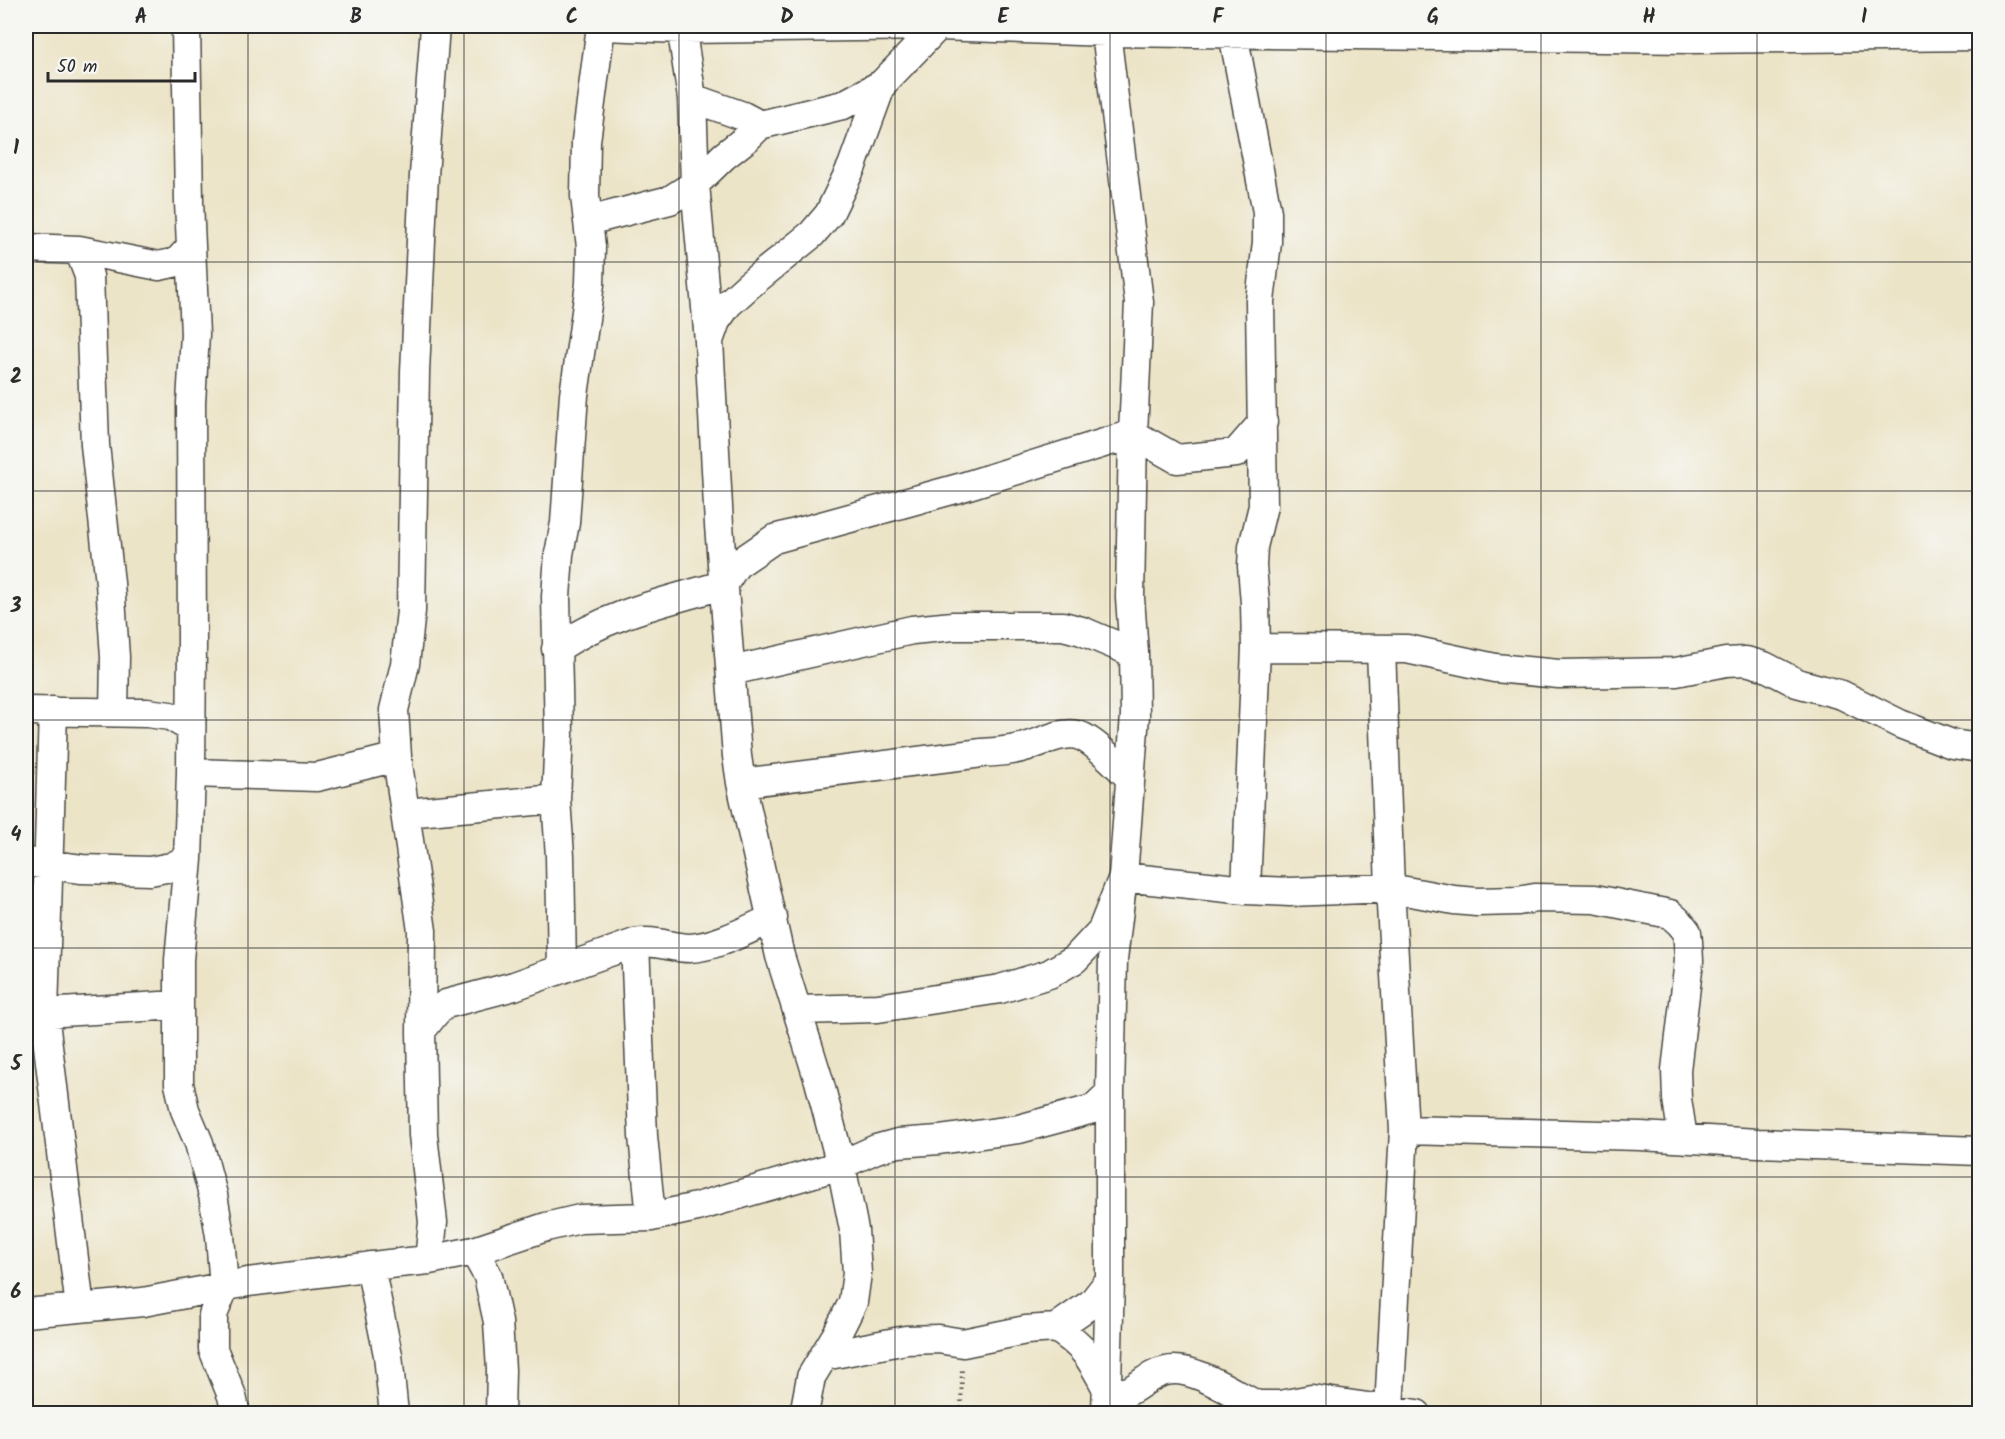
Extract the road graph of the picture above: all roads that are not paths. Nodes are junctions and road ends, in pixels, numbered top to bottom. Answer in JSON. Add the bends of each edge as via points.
{"nodes":[{"id":1,"x":186,"y":26,"type":"edge"},
{"id":2,"x":435,"y":26,"type":"edge"},
{"id":3,"x":602,"y":26,"type":"edge"},
{"id":4,"x":938,"y":26,"type":"edge"},
{"id":5,"x":681,"y":27,"type":"edge"},
{"id":6,"x":1010,"y":27,"type":"edge"},
{"id":7,"x":1151,"y":29,"type":"edge"},
{"id":8,"x":1278,"y":30,"type":"edge"},
{"id":9,"x":1106,"y":32,"type":"junction"},
{"id":10,"x":1823,"y":32,"type":"edge"},
{"id":11,"x":1233,"y":33,"type":"junction"},
{"id":12,"x":1980,"y":36,"type":"edge"},
{"id":13,"x":882,"y":84,"type":"junction"},
{"id":14,"x":692,"y":99,"type":"junction"},
{"id":15,"x":760,"y":125,"type":"junction"},
{"id":16,"x":695,"y":184,"type":"junction"},
{"id":17,"x":588,"y":221,"type":"junction"},
{"id":18,"x":26,"y":248,"type":"edge"},
{"id":19,"x":190,"y":248,"type":"junction"},
{"id":20,"x":79,"y":250,"type":"junction"},
{"id":21,"x":111,"y":256,"type":"junction"},
{"id":22,"x":89,"y":276,"type":"junction"},
{"id":23,"x":709,"y":341,"type":"junction"},
{"id":24,"x":1263,"y":422,"type":"junction"},
{"id":25,"x":1133,"y":434,"type":"junction"},
{"id":26,"x":723,"y":585,"type":"junction"},
{"id":27,"x":1256,"y":648,"type":"junction"},
{"id":28,"x":556,"y":649,"type":"junction"},
{"id":29,"x":1381,"y":649,"type":"junction"},
{"id":30,"x":1134,"y":652,"type":"junction"},
{"id":31,"x":731,"y":671,"type":"junction"},
{"id":32,"x":39,"y":711,"type":"edge"},
{"id":33,"x":114,"y":712,"type":"junction"},
{"id":34,"x":190,"y":728,"type":"junction"},
{"id":35,"x":1980,"y":748,"type":"edge"},
{"id":36,"x":397,"y":757,"type":"junction"},
{"id":37,"x":191,"y":773,"type":"junction"},
{"id":38,"x":1130,"y":778,"type":"junction"},
{"id":39,"x":741,"y":783,"type":"junction"},
{"id":40,"x":556,"y":799,"type":"junction"},
{"id":41,"x":406,"y":813,"type":"junction"},
{"id":42,"x":188,"y":860,"type":"junction"},
{"id":43,"x":36,"y":864,"type":"edge"},
{"id":44,"x":1123,"y":877,"type":"junction"},
{"id":45,"x":1390,"y":888,"type":"junction"},
{"id":46,"x":1246,"y":890,"type":"junction"},
{"id":47,"x":773,"y":918,"type":"junction"},
{"id":48,"x":634,"y":943,"type":"junction"},
{"id":49,"x":562,"y":969,"type":"junction"},
{"id":50,"x":178,"y":1005,"type":"junction"},
{"id":51,"x":797,"y":1010,"type":"junction"},
{"id":52,"x":35,"y":1015,"type":"edge"},
{"id":53,"x":421,"y":1031,"type":"junction"},
{"id":54,"x":1104,"y":1108,"type":"junction"},
{"id":55,"x":1404,"y":1130,"type":"junction"},
{"id":56,"x":1683,"y":1138,"type":"junction"},
{"id":57,"x":1980,"y":1151,"type":"edge"},
{"id":58,"x":841,"y":1165,"type":"junction"},
{"id":59,"x":651,"y":1217,"type":"junction"},
{"id":60,"x":510,"y":1239,"type":"junction"},
{"id":61,"x":474,"y":1251,"type":"junction"},
{"id":62,"x":429,"y":1260,"type":"junction"},
{"id":63,"x":370,"y":1266,"type":"junction"},
{"id":64,"x":1110,"y":1280,"type":"junction"},
{"id":65,"x":224,"y":1288,"type":"junction"},
{"id":66,"x":494,"y":1301,"type":"junction"},
{"id":67,"x":80,"y":1308,"type":"junction"},
{"id":68,"x":26,"y":1313,"type":"edge"},
{"id":69,"x":1056,"y":1328,"type":"junction"},
{"id":70,"x":824,"y":1356,"type":"junction"},
{"id":71,"x":1106,"y":1401,"type":"edge"},
{"id":72,"x":1257,"y":1405,"type":"junction"},
{"id":73,"x":1389,"y":1409,"type":"junction"},
{"id":74,"x":236,"y":1413,"type":"edge"},
{"id":75,"x":394,"y":1413,"type":"edge"},
{"id":76,"x":500,"y":1413,"type":"edge"},
{"id":77,"x":804,"y":1413,"type":"edge"},
{"id":78,"x":1229,"y":1413,"type":"edge"},
{"id":79,"x":1417,"y":1413,"type":"edge"}],
"edges":[{"from":1,"to":19,"type":"street"},
{"from":2,"to":36,"type":"street","via":[[415,372],[411,612],[394,710]]},
{"from":3,"to":5,"type":"street"},
{"from":3,"to":17,"type":"street","via":[[586,141]]},
{"from":4,"to":5,"type":"street"},
{"from":4,"to":6,"type":"street"},
{"from":4,"to":13,"type":"street"},
{"from":5,"to":14,"type":"street"},
{"from":6,"to":9,"type":"street"},
{"from":7,"to":9,"type":"street"},
{"from":7,"to":11,"type":"street"},
{"from":8,"to":10,"type":"street","via":[[1690,39]]},
{"from":8,"to":11,"type":"street"},
{"from":9,"to":25,"type":"street","via":[[1139,302]]},
{"from":10,"to":12,"type":"street"},
{"from":11,"to":24,"type":"street","via":[[1267,212],[1260,301]]},
{"from":13,"to":15,"type":"street","via":[[843,105]]},
{"from":13,"to":23,"type":"street","via":[[852,166],[829,214],[812,234],[728,304]]},
{"from":14,"to":15,"type":"street"},
{"from":14,"to":16,"type":"street"},
{"from":15,"to":16,"type":"street"},
{"from":16,"to":17,"type":"street","via":[[662,203]]},
{"from":16,"to":23,"type":"street"},
{"from":17,"to":28,"type":"street","via":[[590,284],[574,395],[565,524],[559,554]]},
{"from":18,"to":20,"type":"street"},
{"from":19,"to":21,"type":"street","via":[[177,262],[159,266]]},
{"from":19,"to":34,"type":"street","via":[[195,334],[191,403]]},
{"from":20,"to":21,"type":"street"},
{"from":20,"to":22,"type":"street"},
{"from":21,"to":22,"type":"street"},
{"from":22,"to":33,"type":"street","via":[[95,445],[115,657]]},
{"from":23,"to":26,"type":"street"},
{"from":24,"to":25,"type":"street","via":[[1236,453],[1177,459]]},
{"from":24,"to":27,"type":"street","via":[[1263,506],[1252,566]]},
{"from":25,"to":26,"type":"street","via":[[774,539],[736,565]]},
{"from":25,"to":30,"type":"street","via":[[1130,598]]},
{"from":26,"to":28,"type":"street","via":[[622,615],[587,629]]},
{"from":26,"to":31,"type":"street"},
{"from":27,"to":29,"type":"street"},
{"from":27,"to":46,"type":"street"},
{"from":28,"to":40,"type":"street"},
{"from":29,"to":35,"type":"street","via":[[1407,649],[1495,668],[1559,674],[1676,672],[1746,661],[1797,683],[1842,695],[1952,744]]},
{"from":29,"to":45,"type":"street"},
{"from":30,"to":31,"type":"street","via":[[1063,626],[953,626],[912,630]]},
{"from":30,"to":38,"type":"street"},
{"from":31,"to":39,"type":"street"},
{"from":32,"to":33,"type":"street"},
{"from":32,"to":43,"type":"street"},
{"from":33,"to":34,"type":"street","via":[[170,716]]},
{"from":34,"to":37,"type":"street"},
{"from":36,"to":37,"type":"street","via":[[317,777]]},
{"from":36,"to":41,"type":"street"},
{"from":37,"to":42,"type":"street"},
{"from":38,"to":39,"type":"street","via":[[1084,737],[1075,734],[1004,752]]},
{"from":38,"to":44,"type":"street"},
{"from":39,"to":47,"type":"street"},
{"from":40,"to":41,"type":"street"},
{"from":40,"to":49,"type":"street"},
{"from":41,"to":53,"type":"street","via":[[422,931]]},
{"from":42,"to":43,"type":"street","via":[[150,871]]},
{"from":42,"to":50,"type":"street"},
{"from":43,"to":52,"type":"street"},
{"from":44,"to":46,"type":"street"},
{"from":44,"to":51,"type":"street","via":[[1102,930],[1075,959],[1049,974],[1000,989],[878,1008]]},
{"from":44,"to":54,"type":"street","via":[[1113,959]]},
{"from":45,"to":46,"type":"street"},
{"from":45,"to":55,"type":"street"},
{"from":45,"to":56,"type":"street","via":[[1477,902],[1596,898],[1670,914],[1687,932],[1689,961],[1676,1070]]},
{"from":47,"to":48,"type":"street","via":[[708,945],[689,948],[650,941]]},
{"from":47,"to":51,"type":"street"},
{"from":48,"to":49,"type":"street"},
{"from":48,"to":59,"type":"street"},
{"from":49,"to":53,"type":"street","via":[[446,1004]]},
{"from":50,"to":52,"type":"street"},
{"from":50,"to":65,"type":"street","via":[[179,1084],[213,1196]]},
{"from":51,"to":58,"type":"street"},
{"from":52,"to":67,"type":"street"},
{"from":53,"to":62,"type":"street","via":[[423,1135],[433,1222]]},
{"from":54,"to":58,"type":"street","via":[[1018,1129],[898,1143]]},
{"from":54,"to":64,"type":"street"},
{"from":55,"to":56,"type":"street"},
{"from":55,"to":73,"type":"street"},
{"from":56,"to":57,"type":"street"},
{"from":58,"to":59,"type":"street"},
{"from":58,"to":70,"type":"street","via":[[858,1273],[853,1302]]},
{"from":59,"to":60,"type":"street","via":[[580,1219]]},
{"from":60,"to":61,"type":"street"},
{"from":60,"to":66,"type":"street"},
{"from":61,"to":62,"type":"street"},
{"from":61,"to":66,"type":"street","via":[[488,1276]]},
{"from":62,"to":63,"type":"street"},
{"from":63,"to":65,"type":"street"},
{"from":63,"to":75,"type":"street","via":[[388,1355]]},
{"from":64,"to":69,"type":"street","via":[[1092,1303]]},
{"from":64,"to":71,"type":"street"},
{"from":65,"to":67,"type":"street"},
{"from":65,"to":74,"type":"street","via":[[213,1315],[213,1349]]},
{"from":66,"to":76,"type":"street"},
{"from":67,"to":68,"type":"street"},
{"from":69,"to":70,"type":"street","via":[[963,1343],[906,1340]]},
{"from":69,"to":71,"type":"street","via":[[1084,1349]]},
{"from":70,"to":77,"type":"street","via":[[811,1377]]},
{"from":71,"to":72,"type":"street","via":[[1173,1370],[1209,1379]]},
{"from":72,"to":73,"type":"street","via":[[1312,1399]]},
{"from":72,"to":78,"type":"street"},
{"from":73,"to":79,"type":"street"}]}
